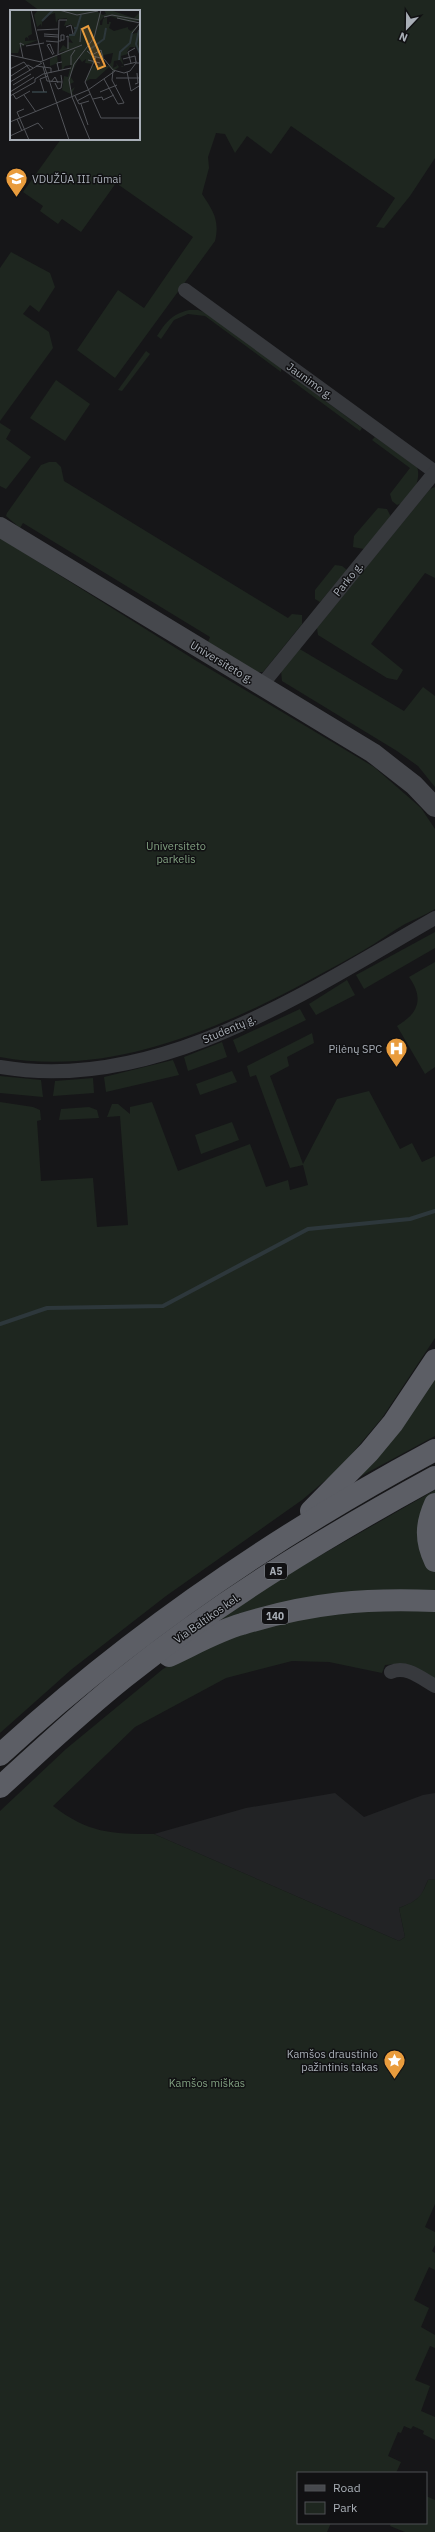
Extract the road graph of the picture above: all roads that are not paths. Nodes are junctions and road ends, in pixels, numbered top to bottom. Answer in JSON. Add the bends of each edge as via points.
{"nodes":[{"id":1,"x":185,"y":290,"type":"dead end"},
{"id":2,"x":435,"y":472,"type":"edge"},
{"id":3,"x":0,"y":527,"type":"edge"},
{"id":4,"x":261,"y":686,"type":"junction"},
{"id":5,"x":435,"y":808,"type":"edge"},
{"id":6,"x":435,"y":918,"type":"edge"},
{"id":7,"x":0,"y":1067,"type":"edge"},
{"id":8,"x":435,"y":1360,"type":"edge"},
{"id":9,"x":435,"y":1450,"type":"edge"},
{"id":10,"x":435,"y":1477,"type":"edge"},
{"id":11,"x":435,"y":1504,"type":"edge"},
{"id":12,"x":291,"y":1532,"type":"junction"},
{"id":13,"x":435,"y":1561,"type":"edge"},
{"id":14,"x":435,"y":1601,"type":"edge"},
{"id":15,"x":391,"y":1672,"type":"dead end"},
{"id":16,"x":125,"y":1677,"type":"junction"},
{"id":17,"x":435,"y":1686,"type":"edge"},
{"id":18,"x":0,"y":1755,"type":"edge"},
{"id":19,"x":0,"y":1788,"type":"edge"}],
"edges":[{"from":1,"to":2,"type":"street","name":"Jaunimo g."},
{"from":2,"to":4,"type":"street","name":"Parko g."},
{"from":3,"to":4,"type":"main road","name":"Universiteto g."},
{"from":4,"to":5,"type":"main road","name":"Universiteto g.","via":[[373,753],[414,785]]},
{"from":6,"to":7,"type":"street","name":"Studentų g.","via":[[299,996],[225,1033],[98,1068],[49,1072]]},
{"from":8,"to":12,"type":"highway","via":[[369,1452]]},
{"from":9,"to":12,"type":"highway","number":"A5"},
{"from":10,"to":16,"type":"highway","name":"Via Baltikos kel.","number":"A5","via":[[306,1551],[230,1601]]},
{"from":11,"to":13,"type":"highway","via":[[428,1521],[427,1533]]},
{"from":12,"to":18,"type":"highway","number":"A5","via":[[183,1605],[96,1671]]},
{"from":14,"to":16,"type":"highway","number":"140","via":[[368,1599],[328,1603],[281,1614],[241,1624]]},
{"from":15,"to":17,"type":"street","via":[[398,1669],[407,1671]]},
{"from":16,"to":19,"type":"highway","name":"Via Baltikos kel.","number":"A5"}]}
